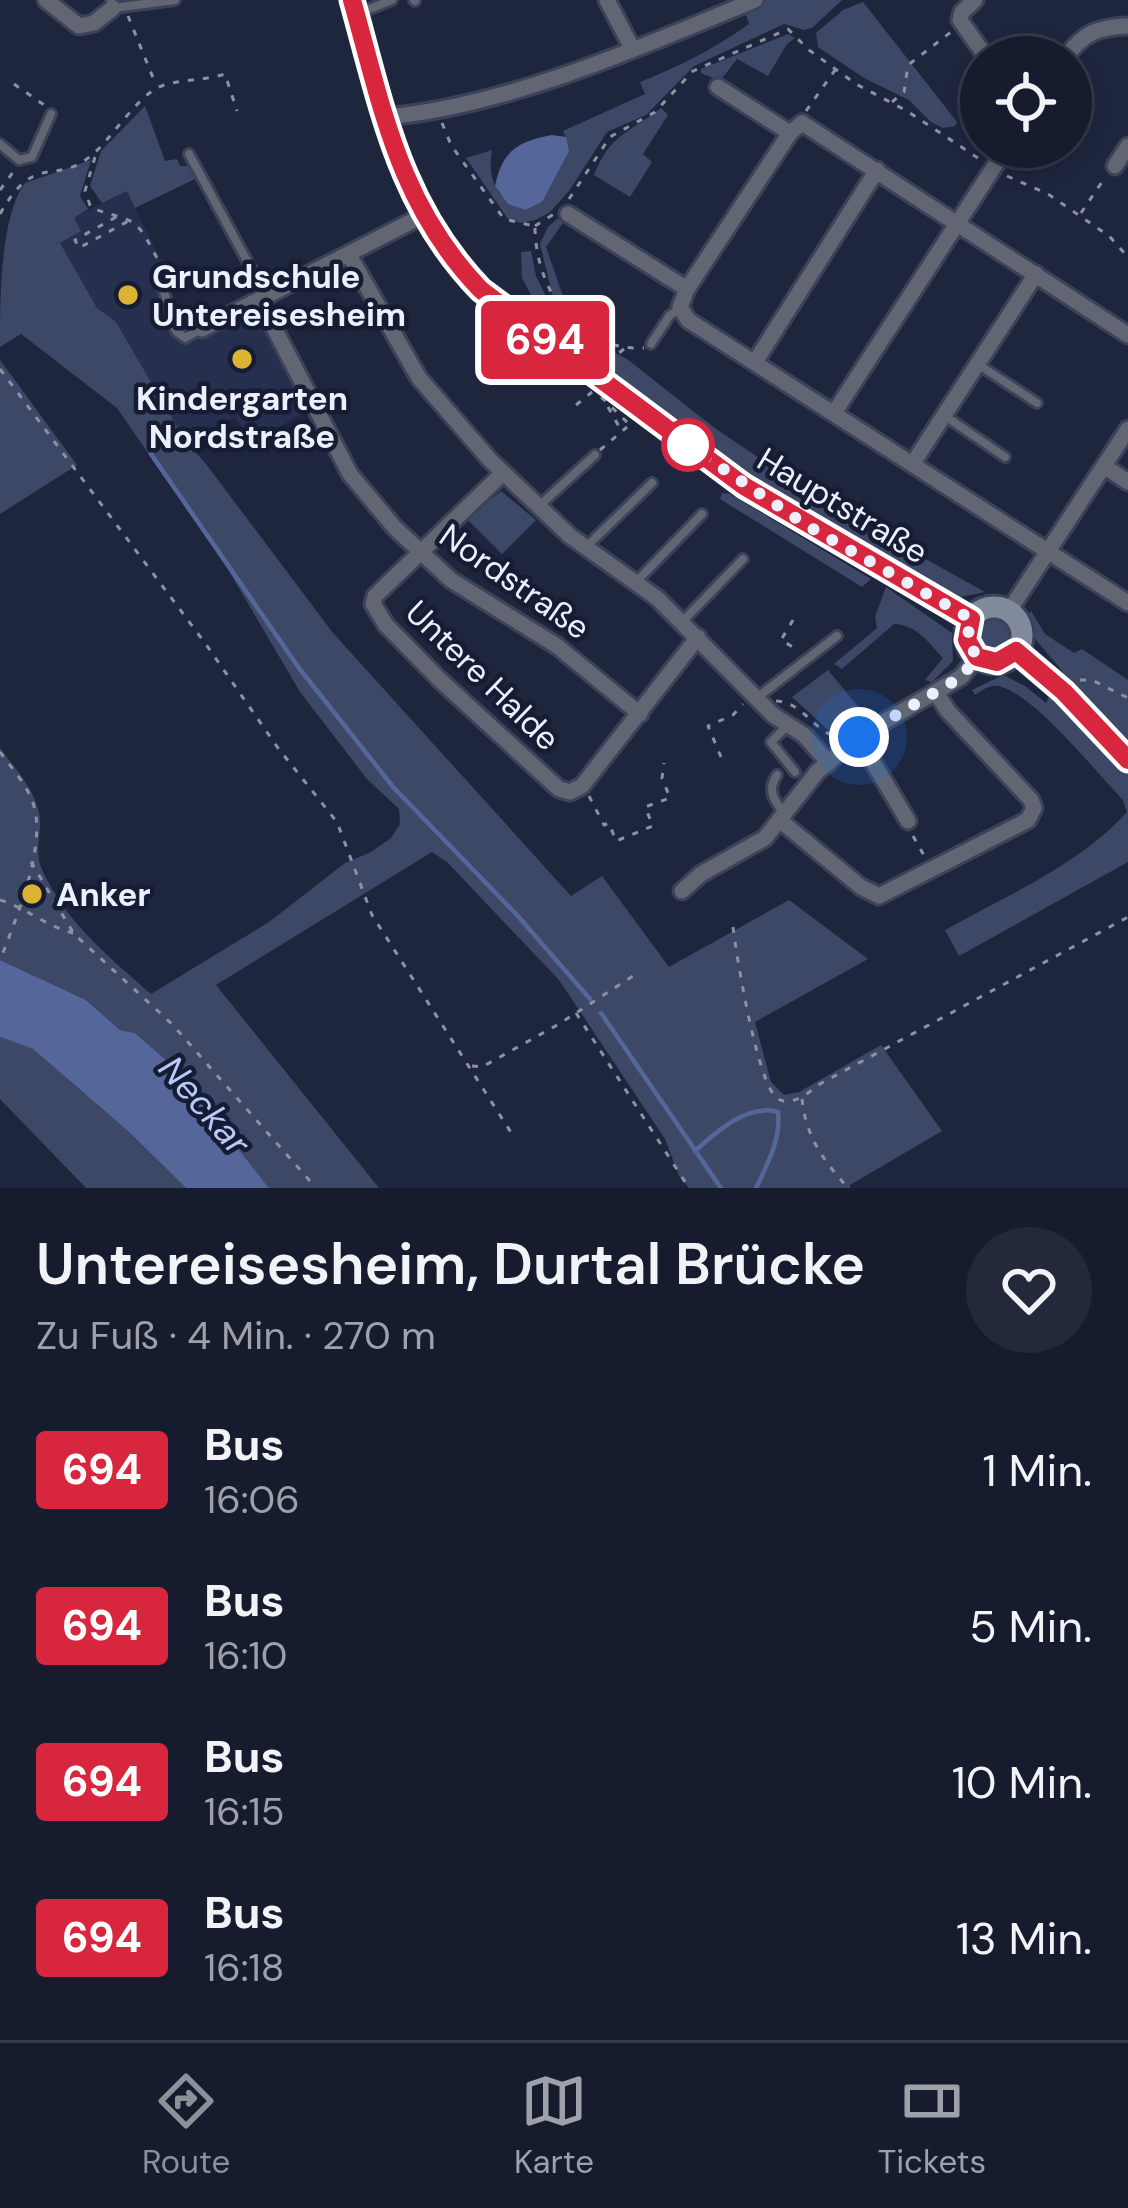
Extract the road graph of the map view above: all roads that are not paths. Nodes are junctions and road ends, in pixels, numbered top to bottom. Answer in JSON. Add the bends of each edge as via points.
{"nodes":[{"id":1,"x":46,"y":0,"type":"edge"},
{"id":2,"x":176,"y":0,"type":"edge"},
{"id":3,"x":392,"y":0,"type":"edge"},
{"id":4,"x":607,"y":0,"type":"edge"},
{"id":5,"x":975,"y":0,"type":"edge"},
{"id":6,"x":750,"y":1,"type":"edge"},
{"id":7,"x":116,"y":6,"type":"edge"},
{"id":8,"x":354,"y":7,"type":"edge"},
{"id":9,"x":1128,"y":26,"type":"edge"},
{"id":10,"x":971,"y":36,"type":"edge"},
{"id":11,"x":1084,"y":36,"type":"edge"},
{"id":12,"x":632,"y":48,"type":"junction"},
{"id":13,"x":718,"y":87,"type":"road end"},
{"id":14,"x":51,"y":114,"type":"road end"},
{"id":15,"x":385,"y":117,"type":"junction"},
{"id":16,"x":796,"y":128,"type":"junction"},
{"id":17,"x":0,"y":144,"type":"edge"},
{"id":18,"x":1128,"y":146,"type":"edge"},
{"id":19,"x":189,"y":154,"type":"dead end"},
{"id":20,"x":994,"y":168,"type":"edge"},
{"id":21,"x":877,"y":170,"type":"junction"},
{"id":22,"x":1122,"y":171,"type":"edge"},
{"id":23,"x":568,"y":214,"type":"dead end"},
{"id":24,"x":422,"y":216,"type":"junction"},
{"id":25,"x":959,"y":223,"type":"junction"},
{"id":26,"x":349,"y":255,"type":"junction"},
{"id":27,"x":162,"y":267,"type":"road end"},
{"id":28,"x":1036,"y":274,"type":"junction"},
{"id":29,"x":687,"y":289,"type":"junction"},
{"id":30,"x":263,"y":299,"type":"junction"},
{"id":31,"x":680,"y":310,"type":"junction"},
{"id":32,"x":202,"y":328,"type":"joint"},
{"id":33,"x":1128,"y":334,"type":"edge"},
{"id":34,"x":651,"y":344,"type":"road end"},
{"id":35,"x":755,"y":362,"type":"junction"},
{"id":36,"x":978,"y":364,"type":"junction"},
{"id":37,"x":1037,"y":403,"type":"dead end"},
{"id":38,"x":834,"y":413,"type":"junction"},
{"id":39,"x":944,"y":416,"type":"junction"},
{"id":40,"x":1128,"y":429,"type":"edge"},
{"id":41,"x":595,"y":455,"type":"road end"},
{"id":42,"x":1005,"y":458,"type":"dead end"},
{"id":43,"x":913,"y":463,"type":"junction"},
{"id":44,"x":1104,"y":466,"type":"junction"},
{"id":45,"x":502,"y":473,"type":"junction"},
{"id":46,"x":1128,"y":482,"type":"edge"},
{"id":47,"x":652,"y":483,"type":"dead end"},
{"id":48,"x":538,"y":507,"type":"junction"},
{"id":49,"x":702,"y":514,"type":"dead end"},
{"id":50,"x":586,"y":547,"type":"junction"},
{"id":51,"x":421,"y":552,"type":"junction"},
{"id":52,"x":1047,"y":554,"type":"junction"},
{"id":53,"x":743,"y":560,"type":"dead end"},
{"id":54,"x":636,"y":582,"type":"junction"},
{"id":55,"x":1128,"y":603,"type":"edge"},
{"id":56,"x":1009,"y":611,"type":"junction"},
{"id":57,"x":971,"y":619,"type":"junction"},
{"id":58,"x":682,"y":622,"type":"junction"},
{"id":59,"x":837,"y":636,"type":"dead end"},
{"id":60,"x":698,"y":637,"type":"junction"},
{"id":61,"x":1016,"y":651,"type":"junction"},
{"id":62,"x":977,"y":657,"type":"junction"},
{"id":63,"x":936,"y":693,"type":"junction"},
{"id":64,"x":757,"y":698,"type":"junction"},
{"id":65,"x":640,"y":714,"type":"junction"},
{"id":66,"x":790,"y":723,"type":"junction"},
{"id":67,"x":859,"y":737,"type":"junction"},
{"id":68,"x":1128,"y":760,"type":"edge"},
{"id":69,"x":829,"y":763,"type":"junction"},
{"id":70,"x":795,"y":772,"type":"dead end"},
{"id":71,"x":777,"y":775,"type":"dead end"},
{"id":72,"x":784,"y":819,"type":"junction"},
{"id":73,"x":908,"y":821,"type":"road end"},
{"id":74,"x":682,"y":891,"type":"dead end"}],
"edges":[{"from":1,"to":7,"type":"street","via":[[79,26]]},
{"from":2,"to":7,"type":"lane"},
{"from":3,"to":8,"type":"lane"},
{"from":4,"to":12,"type":"street"},
{"from":5,"to":10,"type":"street","via":[[962,12]]},
{"from":6,"to":12,"type":"street"},
{"from":8,"to":15,"type":"main road","name":"Hauptstraße"},
{"from":9,"to":11,"type":"street"},
{"from":12,"to":15,"type":"street","via":[[439,110]]},
{"from":13,"to":16,"type":"street"},
{"from":14,"to":17,"type":"lane","via":[[32,157],[19,160]]},
{"from":15,"to":24,"type":"main road","name":"Hauptstraße"},
{"from":16,"to":21,"type":"street"},
{"from":16,"to":29,"type":"street"},
{"from":18,"to":22,"type":"street"},
{"from":19,"to":30,"type":"lane"},
{"from":20,"to":25,"type":"street"},
{"from":21,"to":25,"type":"street"},
{"from":21,"to":35,"type":"street"},
{"from":23,"to":29,"type":"street"},
{"from":24,"to":26,"type":"street"},
{"from":24,"to":57,"type":"main road","name":"Hauptstraße","via":[[454,262],[516,320],[744,486]]},
{"from":25,"to":28,"type":"street"},
{"from":25,"to":38,"type":"street"},
{"from":26,"to":30,"type":"street"},
{"from":26,"to":45,"type":"street","via":[[419,378]]},
{"from":27,"to":32,"type":"lane","via":[[176,331],[184,338]]},
{"from":28,"to":33,"type":"street"},
{"from":28,"to":36,"type":"street"},
{"from":29,"to":31,"type":"street"},
{"from":30,"to":32,"type":"street"},
{"from":30,"to":51,"type":"street","name":"Nordstraße","via":[[350,474]]},
{"from":31,"to":34,"type":"lane"},
{"from":31,"to":35,"type":"street"},
{"from":35,"to":38,"type":"street"},
{"from":36,"to":37,"type":"lane"},
{"from":36,"to":39,"type":"street"},
{"from":38,"to":43,"type":"street"},
{"from":39,"to":42,"type":"lane"},
{"from":39,"to":43,"type":"street"},
{"from":40,"to":44,"type":"street"},
{"from":41,"to":48,"type":"lane"},
{"from":43,"to":52,"type":"street"},
{"from":44,"to":46,"type":"street"},
{"from":44,"to":52,"type":"street"},
{"from":45,"to":48,"type":"street"},
{"from":45,"to":51,"type":"street"},
{"from":47,"to":50,"type":"lane"},
{"from":48,"to":50,"type":"street"},
{"from":49,"to":54,"type":"lane"},
{"from":50,"to":54,"type":"street"},
{"from":51,"to":65,"type":"street","name":"Nordstraße"},
{"from":51,"to":65,"type":"street","name":"Untere Halde","via":[[374,609],[560,789],[578,788]]},
{"from":52,"to":55,"type":"street"},
{"from":52,"to":56,"type":"street"},
{"from":53,"to":58,"type":"lane"},
{"from":54,"to":58,"type":"street"},
{"from":56,"to":57,"type":"main road","via":[[984,609]]},
{"from":56,"to":61,"type":"main road","via":[[1022,633]]},
{"from":57,"to":62,"type":"main road","via":[[967,640]]},
{"from":58,"to":60,"type":"street"},
{"from":59,"to":64,"type":"lane"},
{"from":60,"to":64,"type":"street"},
{"from":60,"to":65,"type":"street","name":"Untere Halde"},
{"from":61,"to":62,"type":"main road","via":[[997,662]]},
{"from":61,"to":68,"type":"main road"},
{"from":62,"to":63,"type":"street"},
{"from":63,"to":67,"type":"street"},
{"from":63,"to":72,"type":"street","via":[[1031,800],[1028,820],[888,895],[871,894]]},
{"from":64,"to":66,"type":"street"},
{"from":66,"to":69,"type":"street"},
{"from":66,"to":70,"type":"lane","via":[[770,742]]},
{"from":67,"to":69,"type":"street"},
{"from":67,"to":73,"type":"street"},
{"from":69,"to":72,"type":"street"},
{"from":71,"to":72,"type":"lane","via":[[772,796]]},
{"from":72,"to":74,"type":"street"}]}
